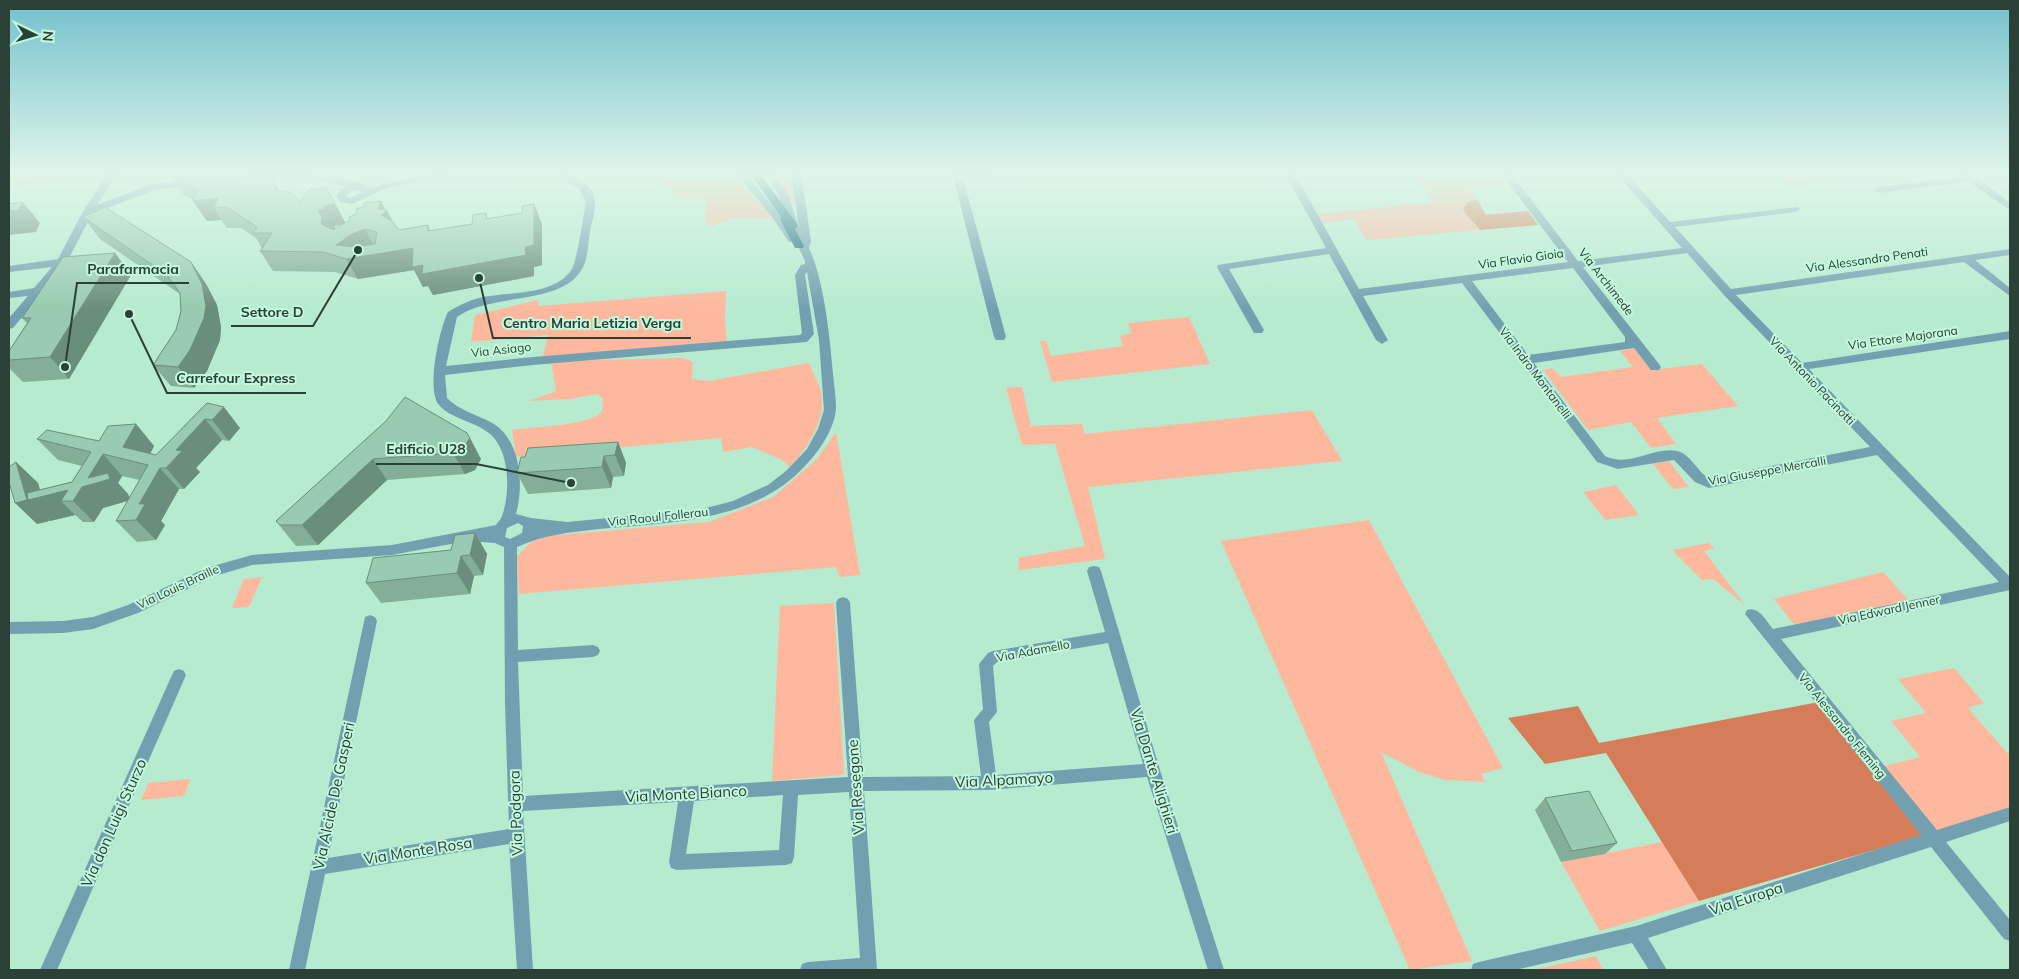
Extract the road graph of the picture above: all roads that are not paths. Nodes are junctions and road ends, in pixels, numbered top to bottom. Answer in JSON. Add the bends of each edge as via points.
{"nodes":[{"id":1,"x":96,"y":218,"type":"edge"},
{"id":2,"x":589,"y":218,"type":"edge"},
{"id":3,"x":778,"y":218,"type":"edge"},
{"id":4,"x":785,"y":218,"type":"edge"},
{"id":5,"x":787,"y":218,"type":"edge"},
{"id":6,"x":790,"y":218,"type":"edge"},
{"id":7,"x":803,"y":218,"type":"edge"},
{"id":8,"x":969,"y":218,"type":"edge"},
{"id":9,"x":1315,"y":218,"type":"edge"},
{"id":10,"x":1539,"y":218,"type":"edge"},
{"id":11,"x":1661,"y":218,"type":"edge"},
{"id":12,"x":1722,"y":218,"type":"edge"},
{"id":13,"x":91,"y":220,"type":"joint"},
{"id":14,"x":1667,"y":225,"type":"junction"},
{"id":15,"x":793,"y":226,"type":"junction"},
{"id":16,"x":802,"y":247,"type":"junction"},
{"id":17,"x":1332,"y":250,"type":"junction"},
{"id":18,"x":1689,"y":250,"type":"junction"},
{"id":19,"x":2010,"y":252,"type":"edge"},
{"id":20,"x":1967,"y":259,"type":"junction"},
{"id":21,"x":62,"y":262,"type":"junction"},
{"id":22,"x":1574,"y":264,"type":"junction"},
{"id":23,"x":806,"y":267,"type":"junction"},
{"id":24,"x":9,"y":269,"type":"edge"},
{"id":25,"x":1465,"y":280,"type":"junction"},
{"id":26,"x":38,"y":290,"type":"junction"},
{"id":27,"x":1356,"y":293,"type":"junction"},
{"id":28,"x":1728,"y":293,"type":"junction"},
{"id":29,"x":2010,"y":293,"type":"edge"},
{"id":30,"x":9,"y":295,"type":"edge"},
{"id":31,"x":814,"y":296,"type":"junction"},
{"id":32,"x":9,"y":325,"type":"edge"},
{"id":33,"x":1258,"y":330,"type":"dead end"},
{"id":34,"x":2010,"y":335,"type":"edge"},
{"id":35,"x":1000,"y":337,"type":"dead end"},
{"id":36,"x":1631,"y":338,"type":"junction"},
{"id":37,"x":1382,"y":340,"type":"dead end"},
{"id":38,"x":1524,"y":360,"type":"junction"},
{"id":39,"x":1655,"y":367,"type":"dead end"},
{"id":40,"x":1799,"y":368,"type":"junction"},
{"id":41,"x":441,"y":371,"type":"junction"},
{"id":42,"x":1879,"y":450,"type":"junction"},
{"id":43,"x":1608,"y":464,"type":"joint"},
{"id":44,"x":529,"y":530,"type":"junction"},
{"id":45,"x":504,"y":533,"type":"junction"},
{"id":46,"x":1094,"y":571,"type":"dead end"},
{"id":47,"x":2010,"y":585,"type":"edge"},
{"id":48,"x":843,"y":603,"type":"dead end"},
{"id":49,"x":1752,"y":614,"type":"dead end"},
{"id":50,"x":370,"y":621,"type":"dead end"},
{"id":51,"x":9,"y":628,"type":"edge"},
{"id":52,"x":1114,"y":636,"type":"junction"},
{"id":53,"x":1769,"y":636,"type":"junction"},
{"id":54,"x":593,"y":651,"type":"dead end"},
{"id":55,"x":511,"y":656,"type":"junction"},
{"id":56,"x":179,"y":675,"type":"dead end"},
{"id":57,"x":1152,"y":770,"type":"junction"},
{"id":58,"x":988,"y":783,"type":"junction"},
{"id":59,"x":856,"y":784,"type":"junction"},
{"id":60,"x":791,"y":788,"type":"junction"},
{"id":61,"x":687,"y":794,"type":"junction"},
{"id":62,"x":516,"y":804,"type":"junction"},
{"id":63,"x":2010,"y":814,"type":"edge"},
{"id":64,"x":516,"y":835,"type":"junction"},
{"id":65,"x":1934,"y":838,"type":"junction"},
{"id":66,"x":320,"y":867,"type":"junction"},
{"id":67,"x":2010,"y":933,"type":"edge"},
{"id":68,"x":1636,"y":934,"type":"junction"},
{"id":69,"x":869,"y":968,"type":"edge"},
{"id":70,"x":48,"y":970,"type":"edge"},
{"id":71,"x":297,"y":970,"type":"edge"},
{"id":72,"x":525,"y":970,"type":"edge"},
{"id":73,"x":808,"y":970,"type":"edge"},
{"id":74,"x":1216,"y":970,"type":"edge"},
{"id":75,"x":1479,"y":970,"type":"edge"},
{"id":76,"x":1659,"y":970,"type":"edge"}],
"edges":[{"from":1,"to":13,"type":"street"},
{"from":2,"to":41,"type":"street","via":[[578,268],[573,277],[554,288],[486,301],[457,310],[452,315]]},
{"from":3,"to":16,"type":"street"},
{"from":4,"to":16,"type":"main road"},
{"from":5,"to":15,"type":"main road"},
{"from":6,"to":15,"type":"street"},
{"from":7,"to":16,"type":"street","via":[[806,241]]},
{"from":8,"to":35,"type":"street"},
{"from":9,"to":17,"type":"street"},
{"from":10,"to":22,"type":"street","name":"Via Archimede"},
{"from":11,"to":14,"type":"street","name":"Via Antonio Pacinotti"},
{"from":12,"to":14,"type":"street"},
{"from":13,"to":21,"type":"street"},
{"from":14,"to":18,"type":"street","name":"Via Antonio Pacinotti"},
{"from":15,"to":16,"type":"street"},
{"from":16,"to":23,"type":"street"},
{"from":16,"to":31,"type":"street"},
{"from":17,"to":27,"type":"street"},
{"from":17,"to":33,"type":"street","via":[[1222,267]]},
{"from":18,"to":22,"type":"street","name":"Via Flavio Gioia"},
{"from":18,"to":28,"type":"street","name":"Via Antonio Pacinotti"},
{"from":19,"to":20,"type":"street","name":"Via Alessandro Penati"},
{"from":20,"to":28,"type":"street","name":"Via Alessandro Penati"},
{"from":20,"to":29,"type":"street"},
{"from":21,"to":24,"type":"street"},
{"from":21,"to":26,"type":"street"},
{"from":22,"to":25,"type":"street","name":"Via Flavio Gioia"},
{"from":22,"to":36,"type":"street","name":"Via Archimede"},
{"from":23,"to":31,"type":"street"},
{"from":23,"to":41,"type":"street","name":"Via Asiago","via":[[800,275],[808,334],[803,339]]},
{"from":25,"to":27,"type":"street","name":"Via Flavio Gioia"},
{"from":25,"to":38,"type":"street","name":"Via Indro Montanelli"},
{"from":26,"to":30,"type":"street"},
{"from":26,"to":32,"type":"street"},
{"from":27,"to":37,"type":"street"},
{"from":28,"to":40,"type":"street","name":"Via Antonio Pacinotti"},
{"from":31,"to":44,"type":"street","name":"Via Raoul Follerau","via":[[830,386],[828,419],[811,452],[790,474],[756,497],[702,514]]},
{"from":34,"to":40,"type":"street","name":"Via Ettore Majorana"},
{"from":36,"to":38,"type":"street","via":[[1630,344]]},
{"from":36,"to":39,"type":"street","name":"Via Archimede"},
{"from":38,"to":43,"type":"street","name":"Via Indro Montanelli"},
{"from":40,"to":42,"type":"street","name":"Via Antonio Pacinotti"},
{"from":41,"to":45,"type":"street","name":"Via Podgora","via":[[438,384],[440,398],[447,406],[498,432],[505,441],[512,465],[512,495]]},
{"from":42,"to":43,"type":"street","name":"Via Giuseppe Mercalli","via":[[1745,477],[1703,482],[1682,458],[1670,454],[1621,465]]},
{"from":42,"to":47,"type":"street","name":"Via Antonio Pacinotti"},
{"from":44,"to":45,"type":"street"},
{"from":44,"to":45,"type":"street","via":[[518,518]]},
{"from":45,"to":51,"type":"street","name":"Via Louis Braille","via":[[392,550],[231,564],[91,624]]},
{"from":45,"to":55,"type":"street","name":"Via Podgora"},
{"from":46,"to":52,"type":"street","name":"Via Dante Alighieri"},
{"from":47,"to":53,"type":"street","name":"Via Edward Jenner"},
{"from":48,"to":59,"type":"street","name":"Via Resegone"},
{"from":49,"to":53,"type":"street","name":"Via Alessandro Fleming"},
{"from":50,"to":66,"type":"street","name":"Via Alcide De Gasperi"},
{"from":52,"to":57,"type":"street","name":"Via Dante Alighieri"},
{"from":52,"to":58,"type":"street","name":"Via Adamello","via":[[993,657],[986,664],[990,712],[981,720]]},
{"from":53,"to":65,"type":"street","name":"Via Alessandro Fleming"},
{"from":54,"to":55,"type":"street"},
{"from":55,"to":62,"type":"street","name":"Via Podgora"},
{"from":56,"to":70,"type":"street","name":"Via don Luigi Sturzo"},
{"from":57,"to":58,"type":"street","name":"Via Alpamayo"},
{"from":57,"to":74,"type":"street","name":"Via Dante Alighieri"},
{"from":58,"to":59,"type":"street","name":"Via Alpamayo"},
{"from":59,"to":60,"type":"street","name":"Via Monte Bianco"},
{"from":59,"to":69,"type":"street","name":"Via Resegone"},
{"from":60,"to":61,"type":"street","name":"Via Monte Bianco"},
{"from":60,"to":61,"type":"street","via":[[786,857],[677,862]]},
{"from":61,"to":62,"type":"street","name":"Via Monte Bianco"},
{"from":62,"to":64,"type":"street","name":"Via Podgora"},
{"from":63,"to":65,"type":"street","name":"Via Europa"},
{"from":64,"to":66,"type":"street","name":"Via Monte Rosa"},
{"from":64,"to":72,"type":"street","name":"Via Podgora"},
{"from":65,"to":67,"type":"street","name":"Via Alessandro Fleming"},
{"from":65,"to":68,"type":"street","name":"Via Europa"},
{"from":66,"to":71,"type":"street","name":"Via Alcide De Gasperi"},
{"from":68,"to":75,"type":"street","name":"Via Europa"},
{"from":68,"to":76,"type":"street"},
{"from":69,"to":73,"type":"street"}]}
